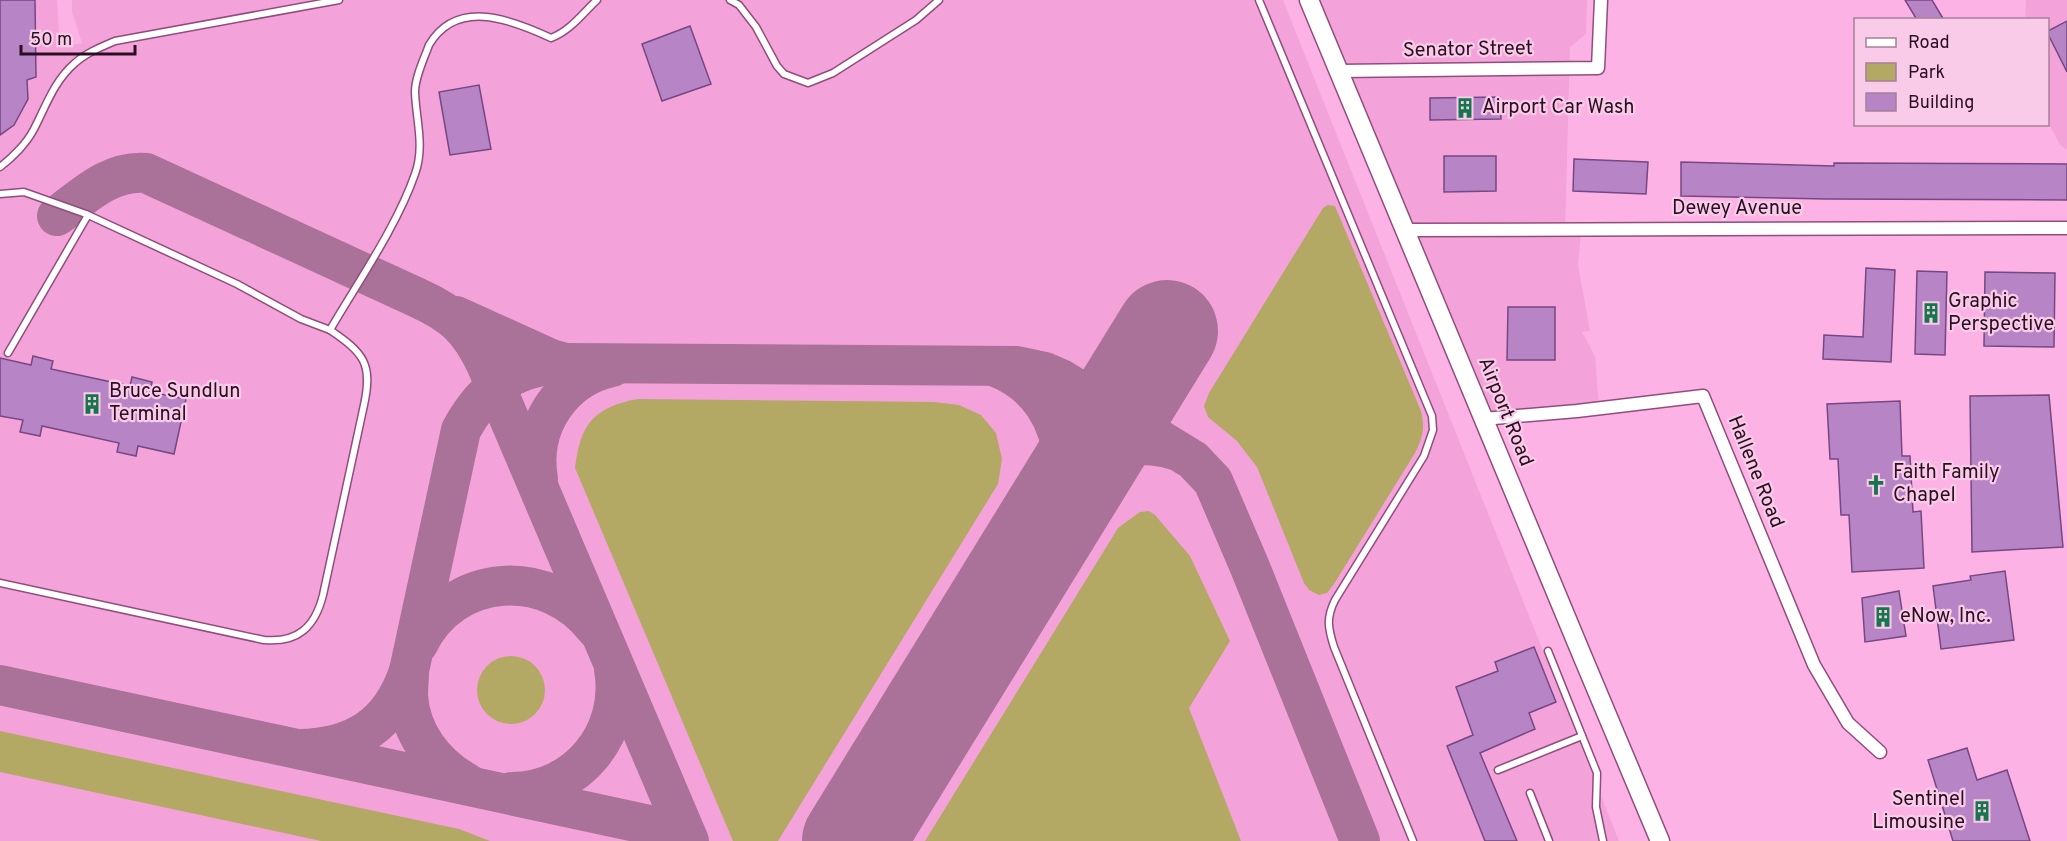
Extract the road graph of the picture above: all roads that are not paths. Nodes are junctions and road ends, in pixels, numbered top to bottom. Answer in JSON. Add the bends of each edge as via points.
{"nodes":[{"id":1,"x":339,"y":0,"type":"edge"},
{"id":2,"x":597,"y":0,"type":"edge"},
{"id":3,"x":730,"y":0,"type":"edge"},
{"id":4,"x":939,"y":0,"type":"edge"},
{"id":5,"x":1259,"y":0,"type":"edge"},
{"id":6,"x":1309,"y":0,"type":"edge"},
{"id":7,"x":1601,"y":0,"type":"edge"},
{"id":8,"x":488,"y":9,"type":"dead end"},
{"id":9,"x":443,"y":20,"type":"dead end"},
{"id":10,"x":1339,"y":71,"type":"junction"},
{"id":11,"x":0,"y":167,"type":"edge"},
{"id":12,"x":0,"y":194,"type":"edge"},
{"id":13,"x":88,"y":215,"type":"junction"},
{"id":14,"x":2067,"y":228,"type":"edge"},
{"id":15,"x":1406,"y":230,"type":"junction"},
{"id":16,"x":330,"y":330,"type":"junction"},
{"id":17,"x":8,"y":352,"type":"dead end"},
{"id":18,"x":1483,"y":419,"type":"junction"},
{"id":19,"x":0,"y":583,"type":"edge"},
{"id":20,"x":1548,"y":651,"type":"dead end"},
{"id":21,"x":1582,"y":736,"type":"junction"},
{"id":22,"x":1880,"y":752,"type":"dead end"},
{"id":23,"x":1497,"y":770,"type":"dead end"},
{"id":24,"x":1530,"y":793,"type":"dead end"},
{"id":25,"x":1413,"y":841,"type":"edge"},
{"id":26,"x":1549,"y":841,"type":"edge"},
{"id":27,"x":1603,"y":841,"type":"edge"},
{"id":28,"x":1660,"y":841,"type":"edge"}],
"edges":[{"from":1,"to":11,"type":"lane","via":[[115,41],[94,50],[74,63],[57,83],[33,132]]},
{"from":2,"to":8,"type":"lane","via":[[570,27],[550,38]]},
{"from":3,"to":4,"type":"lane","via":[[739,5],[756,27],[784,74],[808,83],[833,74]]},
{"from":5,"to":25,"type":"lane","via":[[1431,416],[1429,447],[1335,600],[1327,620],[1334,647]]},
{"from":6,"to":10,"type":"main road","name":"Airport Road"},
{"from":7,"to":10,"type":"street","name":"Senator Street","via":[[1598,68]]},
{"from":9,"to":16,"type":"lane","via":[[425,55],[415,90],[421,145],[416,172],[398,213]]},
{"from":10,"to":15,"type":"main road","name":"Airport Road"},
{"from":12,"to":13,"type":"lane","via":[[24,192]]},
{"from":13,"to":16,"type":"lane"},
{"from":13,"to":17,"type":"lane"},
{"from":14,"to":15,"type":"street","name":"Dewey Avenue"},
{"from":15,"to":18,"type":"main road","name":"Airport Road"},
{"from":16,"to":19,"type":"lane","via":[[358,352],[368,378],[319,612],[302,632],[292,638],[264,640]]},
{"from":18,"to":22,"type":"street","name":"Hallene Road","via":[[1702,396],[1814,664],[1848,723]]},
{"from":18,"to":28,"type":"main road","name":"Airport Road"},
{"from":20,"to":21,"type":"lane"},
{"from":21,"to":23,"type":"lane"},
{"from":21,"to":27,"type":"lane","via":[[1597,773],[1596,807]]},
{"from":24,"to":26,"type":"lane"}]}
